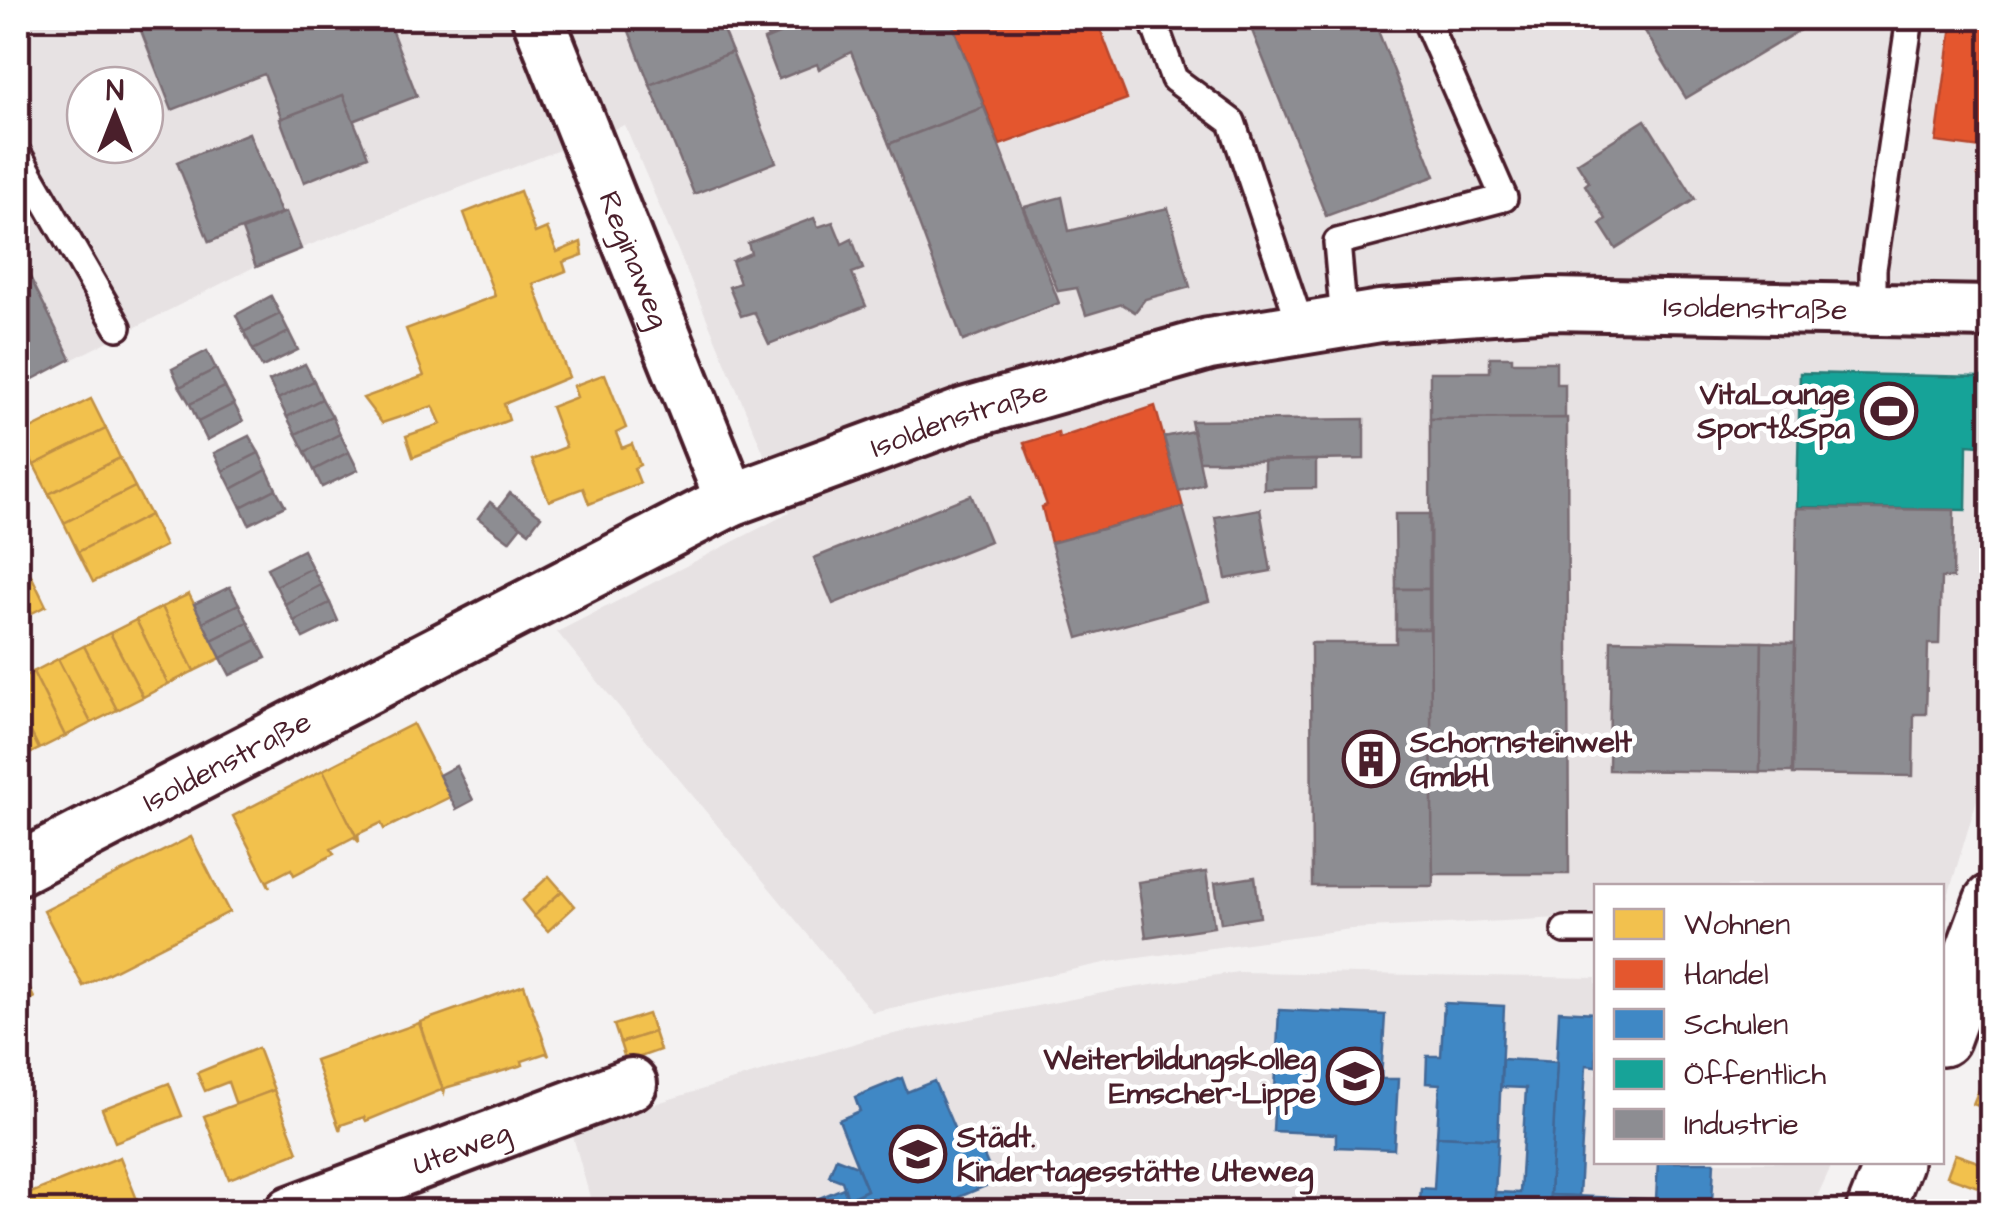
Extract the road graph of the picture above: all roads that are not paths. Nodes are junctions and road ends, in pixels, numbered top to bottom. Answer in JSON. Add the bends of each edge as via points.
{"nodes":[{"id":1,"x":538,"y":18,"type":"edge"},
{"id":2,"x":1152,"y":18,"type":"edge"},
{"id":3,"x":1425,"y":18,"type":"edge"},
{"id":4,"x":1910,"y":18,"type":"edge"},
{"id":5,"x":18,"y":154,"type":"edge"},
{"id":6,"x":1873,"y":310,"type":"junction"},
{"id":7,"x":1992,"y":312,"type":"edge"},
{"id":8,"x":1323,"y":326,"type":"junction"},
{"id":9,"x":118,"y":327,"type":"dead end"},
{"id":10,"x":731,"y":500,"type":"junction"},
{"id":11,"x":18,"y":869,"type":"edge"},
{"id":12,"x":1971,"y":925,"type":"edge"},
{"id":13,"x":1564,"y":930,"type":"dead end"},
{"id":14,"x":1594,"y":930,"type":"edge"},
{"id":15,"x":1944,"y":1030,"type":"edge"},
{"id":16,"x":631,"y":1084,"type":"dead end"},
{"id":17,"x":1893,"y":1164,"type":"edge"},
{"id":18,"x":291,"y":1212,"type":"edge"},
{"id":19,"x":1874,"y":1212,"type":"edge"}],
"edges":[{"from":1,"to":10,"type":"street","name":"Reginaweg"},
{"from":2,"to":8,"type":"lane","via":[[1174,79],[1232,122]]},
{"from":3,"to":8,"type":"lane","via":[[1504,198],[1337,242]]},
{"from":4,"to":6,"type":"lane","via":[[1872,269]]},
{"from":5,"to":9,"type":"lane"},
{"from":6,"to":7,"type":"street","name":"Isoldenstraße"},
{"from":6,"to":8,"type":"street","name":"Isoldenstraße","via":[[1550,304]]},
{"from":8,"to":10,"type":"street","name":"Isoldenstraße","via":[[1210,344],[968,412]]},
{"from":10,"to":11,"type":"street","name":"Isoldenstraße"},
{"from":12,"to":15,"type":"street"},
{"from":13,"to":14,"type":"lane"},
{"from":16,"to":18,"type":"street","name":"Uteweg"},
{"from":17,"to":19,"type":"street"}]}
